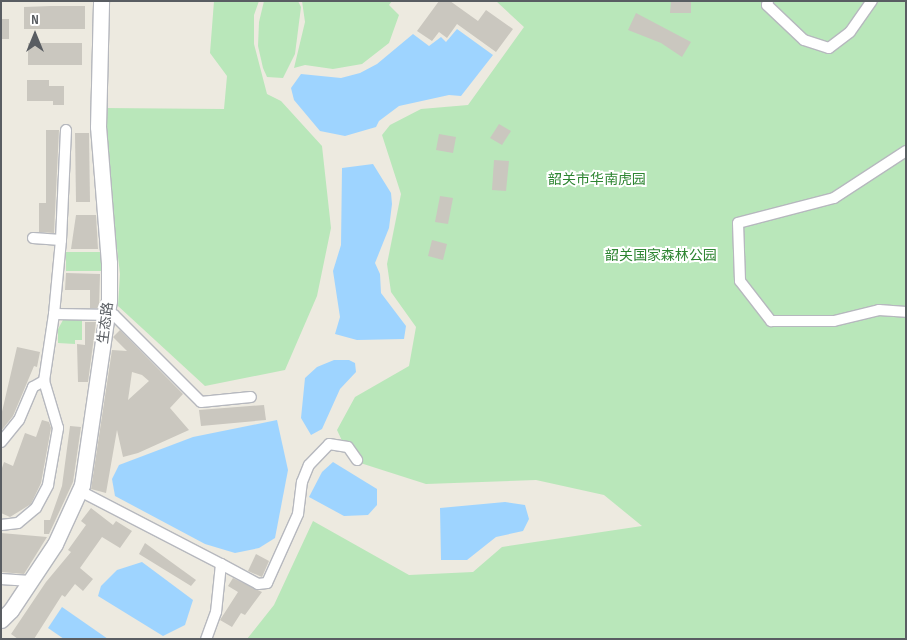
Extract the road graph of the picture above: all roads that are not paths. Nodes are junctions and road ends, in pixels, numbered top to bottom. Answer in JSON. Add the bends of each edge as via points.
{"nodes":[{"id":1,"x":101,"y":1,"type":"edge"},
{"id":2,"x":768,"y":1,"type":"edge"},
{"id":3,"x":872,"y":1,"type":"edge"},
{"id":4,"x":66,"y":130,"type":"dead end"},
{"id":5,"x":906,"y":151,"type":"edge"},
{"id":6,"x":33,"y":238,"type":"dead end"},
{"id":7,"x":61,"y":240,"type":"junction"},
{"id":8,"x":906,"y":312,"type":"edge"},
{"id":9,"x":54,"y":314,"type":"junction"},
{"id":10,"x":108,"y":315,"type":"junction"},
{"id":11,"x":44,"y":381,"type":"junction"},
{"id":12,"x":251,"y":397,"type":"dead end"},
{"id":13,"x":1,"y":442,"type":"edge"},
{"id":14,"x":357,"y":460,"type":"dead end"},
{"id":15,"x":80,"y":491,"type":"junction"},
{"id":16,"x":1,"y":525,"type":"edge"},
{"id":17,"x":221,"y":564,"type":"junction"},
{"id":18,"x":1,"y":579,"type":"edge"},
{"id":19,"x":30,"y":581,"type":"junction"},
{"id":20,"x":1,"y":620,"type":"edge"},
{"id":21,"x":206,"y":639,"type":"edge"}],
"edges":[{"from":1,"to":10,"type":"street","name":"生态路","via":[[98,127],[109,262]]},
{"from":2,"to":3,"type":"street","via":[[767,5],[804,40],[830,48],[850,32]]},
{"from":4,"to":7,"type":"street"},
{"from":5,"to":8,"type":"street","via":[[834,198],[738,223],[740,281],[771,321],[834,321],[879,310]]},
{"from":6,"to":7,"type":"street"},
{"from":7,"to":9,"type":"street"},
{"from":9,"to":10,"type":"street"},
{"from":9,"to":11,"type":"street"},
{"from":10,"to":12,"type":"street","via":[[114,315],[201,402]]},
{"from":10,"to":15,"type":"street","name":"生态路"},
{"from":11,"to":13,"type":"street","via":[[33,387],[19,420]]},
{"from":11,"to":16,"type":"street","via":[[58,428],[48,485],[36,508],[18,522]]},
{"from":14,"to":17,"type":"street","via":[[348,447],[329,444],[308,465],[298,514],[267,583],[258,584]]},
{"from":15,"to":17,"type":"street"},
{"from":15,"to":19,"type":"street","name":"生态路","via":[[55,544]]},
{"from":17,"to":21,"type":"street","via":[[216,612]]},
{"from":18,"to":19,"type":"street"},
{"from":19,"to":20,"type":"street","name":"生态路"}]}
